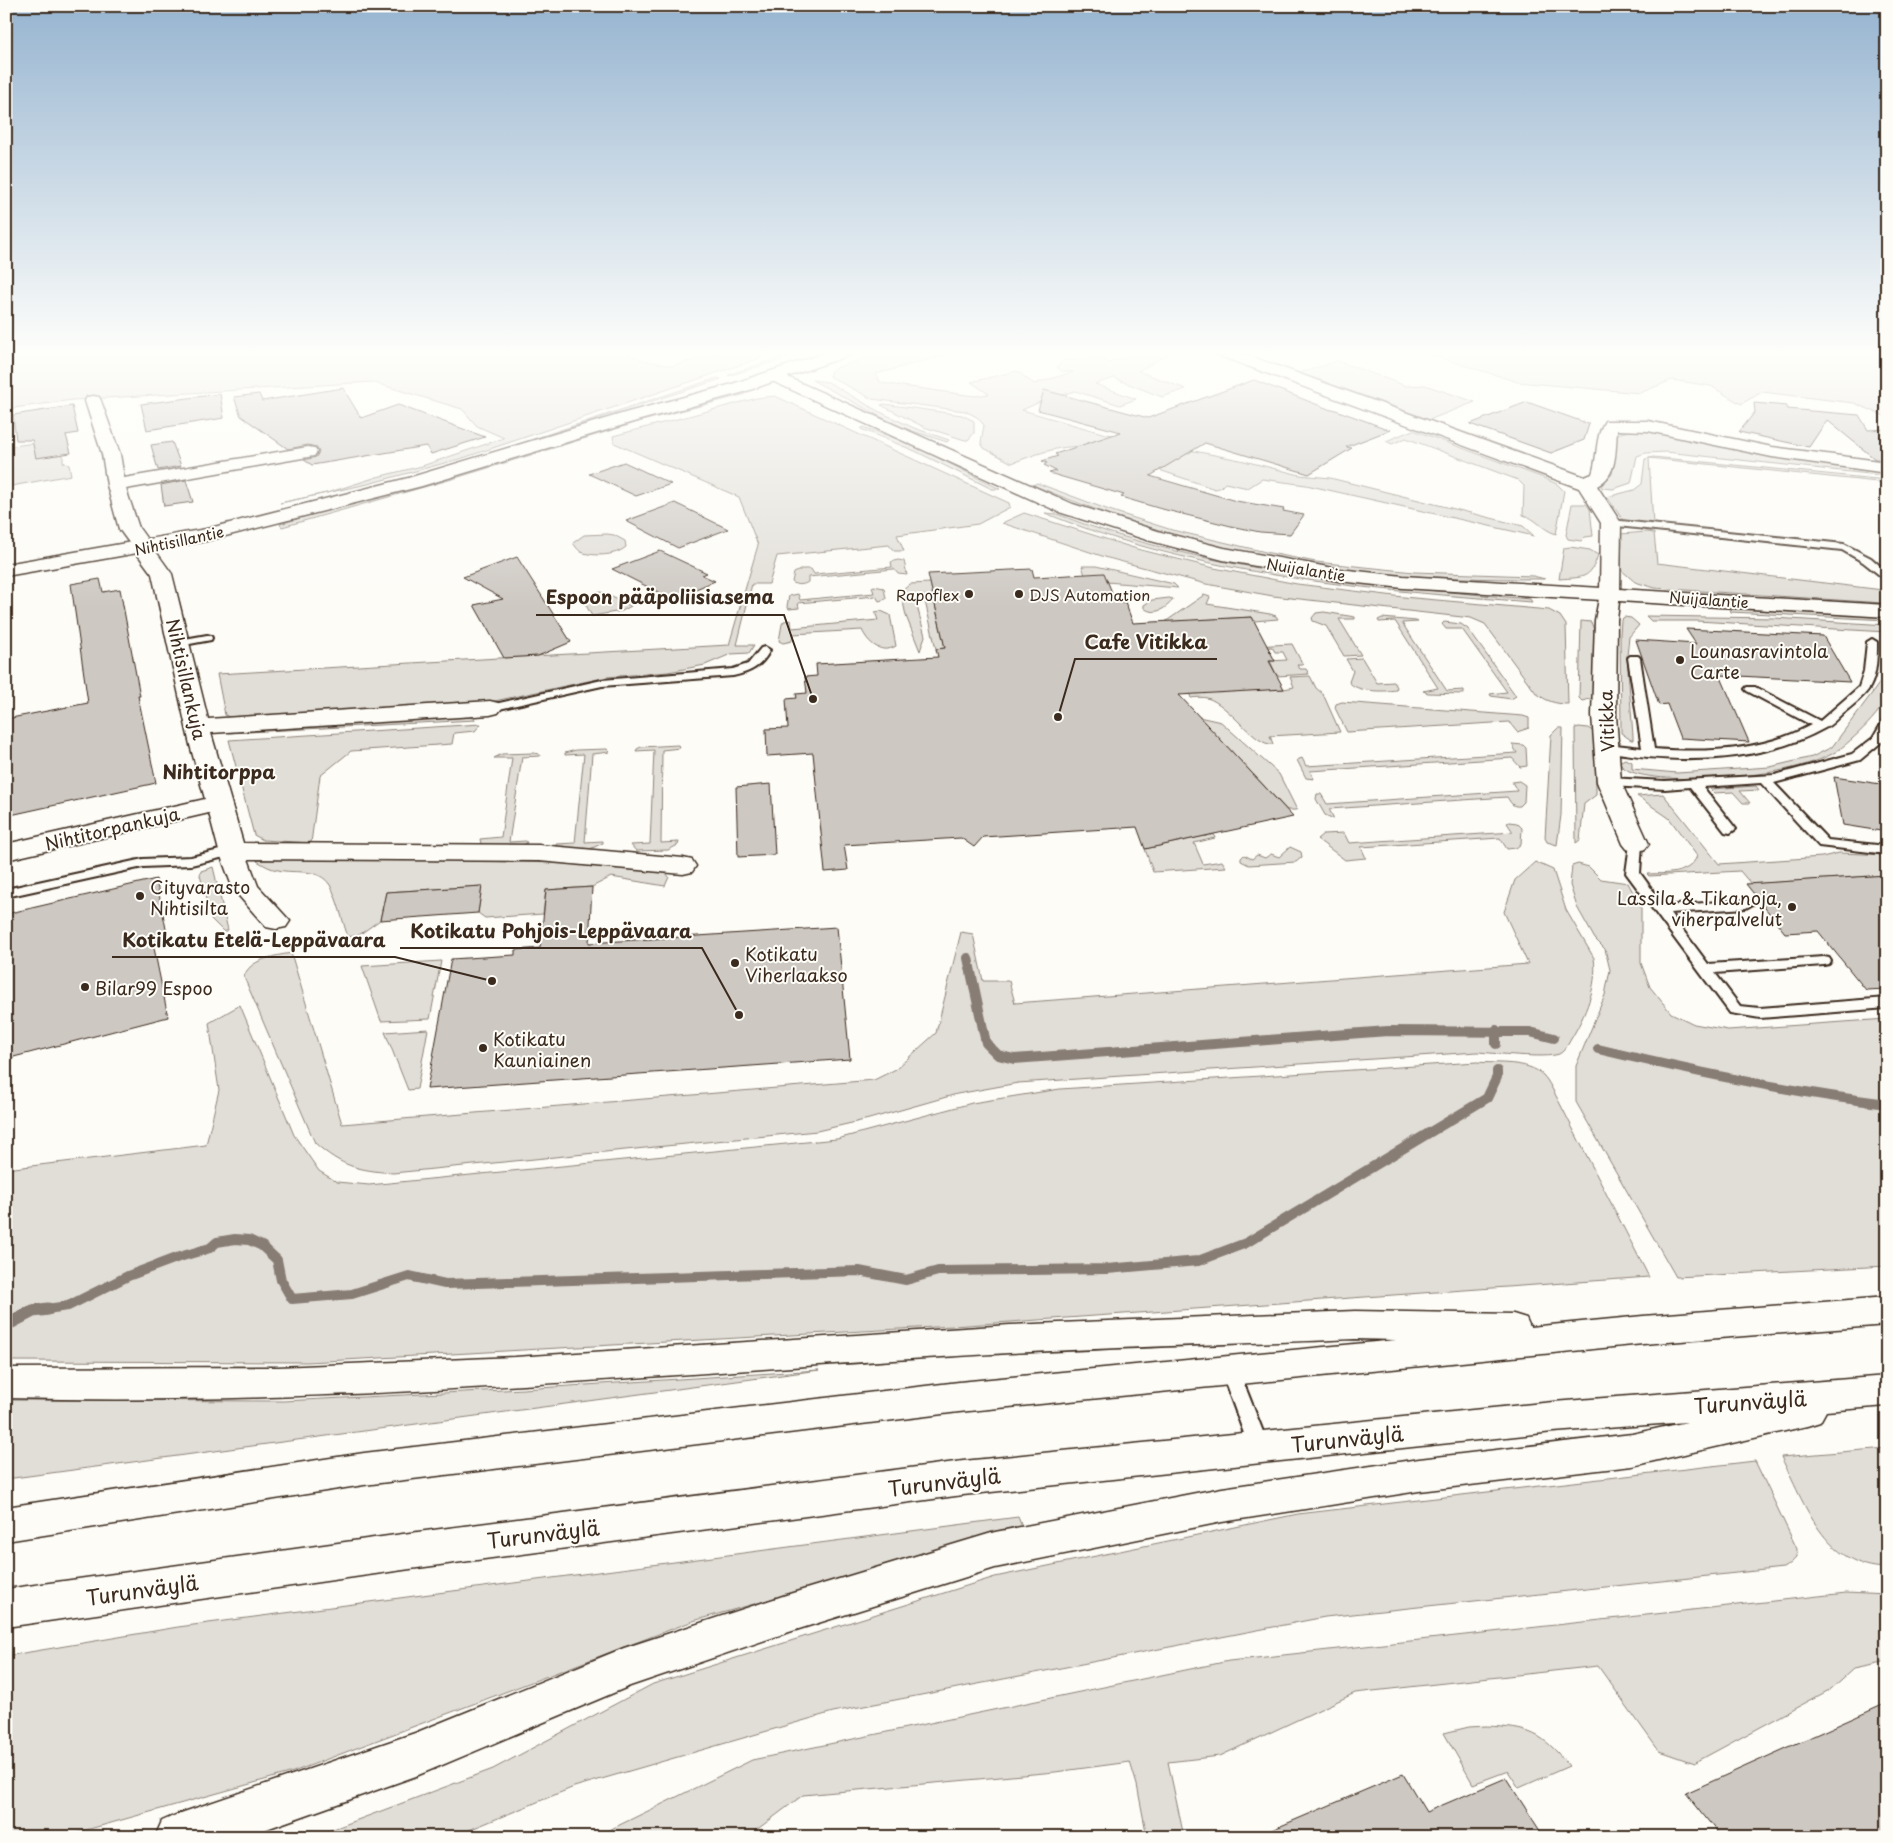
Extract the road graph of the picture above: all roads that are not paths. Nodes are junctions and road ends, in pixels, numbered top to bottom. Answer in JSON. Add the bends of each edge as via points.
{"nodes":[{"id":1,"x":105,"y":436,"type":"edge"},
{"id":2,"x":568,"y":436,"type":"edge"},
{"id":3,"x":908,"y":436,"type":"edge"},
{"id":4,"x":1454,"y":436,"type":"edge"},
{"id":5,"x":1607,"y":436,"type":"edge"},
{"id":6,"x":1696,"y":436,"type":"edge"},
{"id":7,"x":308,"y":452,"type":"dead end"},
{"id":8,"x":1887,"y":468,"type":"edge"},
{"id":9,"x":1586,"y":484,"type":"junction"},
{"id":10,"x":116,"y":485,"type":"junction"},
{"id":11,"x":1611,"y":524,"type":"junction"},
{"id":12,"x":139,"y":543,"type":"junction"},
{"id":13,"x":6,"y":560,"type":"edge"},
{"id":14,"x":6,"y":570,"type":"edge"},
{"id":15,"x":1887,"y":578,"type":"edge"},
{"id":16,"x":1610,"y":593,"type":"junction"},
{"id":17,"x":1887,"y":611,"type":"edge"},
{"id":18,"x":207,"y":638,"type":"dead end"},
{"id":19,"x":1872,"y":642,"type":"dead end"},
{"id":20,"x":179,"y":643,"type":"junction"},
{"id":21,"x":764,"y":650,"type":"dead end"},
{"id":22,"x":1634,"y":658,"type":"dead end"},
{"id":23,"x":1751,"y":689,"type":"dead end"},
{"id":24,"x":490,"y":708,"type":"joint"},
{"id":25,"x":1887,"y":722,"type":"edge"},
{"id":26,"x":1821,"y":726,"type":"junction"},
{"id":27,"x":198,"y":727,"type":"junction"},
{"id":28,"x":1882,"y":740,"type":"edge"},
{"id":29,"x":1607,"y":748,"type":"junction"},
{"id":30,"x":1649,"y":754,"type":"junction"},
{"id":31,"x":1765,"y":780,"type":"junction"},
{"id":32,"x":1609,"y":782,"type":"junction"},
{"id":33,"x":1694,"y":784,"type":"junction"},
{"id":34,"x":218,"y":804,"type":"junction"},
{"id":35,"x":1730,"y":829,"type":"dead end"},
{"id":36,"x":1636,"y":844,"type":"joint"},
{"id":37,"x":1887,"y":850,"type":"edge"},
{"id":38,"x":232,"y":851,"type":"junction"},
{"id":39,"x":6,"y":852,"type":"edge"},
{"id":40,"x":684,"y":866,"type":"dead end"},
{"id":41,"x":6,"y":893,"type":"edge"},
{"id":42,"x":1746,"y":904,"type":"dead end"},
{"id":43,"x":1659,"y":910,"type":"junction"},
{"id":44,"x":276,"y":920,"type":"dead end"},
{"id":45,"x":1824,"y":961,"type":"dead end"},
{"id":46,"x":1704,"y":970,"type":"junction"},
{"id":47,"x":1887,"y":1003,"type":"edge"},
{"id":48,"x":1887,"y":1311,"type":"edge"},
{"id":49,"x":1643,"y":1330,"type":"junction"},
{"id":50,"x":1230,"y":1371,"type":"junction"},
{"id":51,"x":6,"y":1382,"type":"edge"},
{"id":52,"x":1887,"y":1392,"type":"edge"},
{"id":53,"x":1259,"y":1447,"type":"junction"},
{"id":54,"x":6,"y":1524,"type":"edge"},
{"id":55,"x":6,"y":1608,"type":"edge"},
{"id":56,"x":178,"y":1837,"type":"edge"}],
"edges":[{"from":1,"to":10,"type":"main road","name":"Nihtisillankuja"},
{"from":2,"to":12,"type":"main road","name":"Nihtisillantie","via":[[349,499]]},
{"from":3,"to":16,"type":"main road","name":"Nuijalantie","via":[[1066,508],[1163,538],[1251,560],[1403,582]]},
{"from":4,"to":9,"type":"main road"},
{"from":5,"to":9,"type":"main road","via":[[1605,463],[1600,476]]},
{"from":6,"to":8,"type":"main road","via":[[1772,452]]},
{"from":7,"to":10,"type":"main road"},
{"from":9,"to":11,"type":"main road"},
{"from":10,"to":12,"type":"main road","name":"Nihtisillankuja","via":[[129,529]]},
{"from":11,"to":15,"type":"lane","via":[[1844,547],[1867,560]]},
{"from":11,"to":16,"type":"main road","name":"Vitikka"},
{"from":12,"to":13,"type":"main road","name":"Nihtisillantie"},
{"from":12,"to":14,"type":"main road","name":"Nihtisillantie"},
{"from":12,"to":20,"type":"main road","name":"Nihtisillankuja","via":[[162,574]]},
{"from":16,"to":17,"type":"main road","name":"Nuijalantie"},
{"from":16,"to":29,"type":"main road","name":"Vitikka","via":[[1606,620],[1604,715]]},
{"from":18,"to":20,"type":"lane"},
{"from":19,"to":26,"type":"lane","via":[[1864,687],[1834,718]]},
{"from":20,"to":27,"type":"main road","name":"Nihtisillankuja"},
{"from":21,"to":24,"type":"lane","via":[[752,667],[738,672],[602,683]]},
{"from":22,"to":30,"type":"lane"},
{"from":23,"to":26,"type":"lane"},
{"from":24,"to":27,"type":"main road"},
{"from":25,"to":28,"type":"lane"},
{"from":26,"to":30,"type":"lane","via":[[1805,736],[1764,749]]},
{"from":27,"to":34,"type":"main road","name":"Nihtisillankuja"},
{"from":28,"to":31,"type":"lane","via":[[1856,757]]},
{"from":29,"to":30,"type":"lane"},
{"from":29,"to":32,"type":"main road","name":"Vitikka"},
{"from":31,"to":33,"type":"lane"},
{"from":31,"to":37,"type":"lane","via":[[1824,843]]},
{"from":32,"to":33,"type":"lane"},
{"from":32,"to":36,"type":"main road","name":"Vitikka"},
{"from":33,"to":35,"type":"lane"},
{"from":34,"to":38,"type":"main road","name":"Nihtisillankuja"},
{"from":34,"to":39,"type":"main road","name":"Nihtitorpankuja"},
{"from":36,"to":43,"type":"lane","via":[[1633,873]]},
{"from":38,"to":40,"type":"main road","via":[[539,853]]},
{"from":38,"to":41,"type":"lane","via":[[191,861],[143,863]]},
{"from":38,"to":44,"type":"main road","name":"Nihtisillankuja","via":[[246,888]]},
{"from":42,"to":43,"type":"lane"},
{"from":43,"to":46,"type":"lane"},
{"from":45,"to":46,"type":"lane"},
{"from":46,"to":47,"type":"lane","via":[[1735,1010],[1747,1013]]},
{"from":48,"to":49,"type":"main road"},
{"from":49,"to":50,"type":"main road"},
{"from":49,"to":51,"type":"main road","via":[[1355,1326],[1010,1339],[495,1373],[278,1382]]},
{"from":50,"to":53,"type":"lane"},
{"from":50,"to":54,"type":"main road","via":[[960,1397],[374,1468]]},
{"from":52,"to":53,"type":"main road","name":"Turunväylä","via":[[1553,1417]]},
{"from":52,"to":56,"type":"main road","via":[[1632,1450],[1419,1475],[1222,1505],[995,1550],[624,1668],[416,1754]]},
{"from":53,"to":55,"type":"main road","name":"Turunväylä","via":[[943,1481]]}]}
